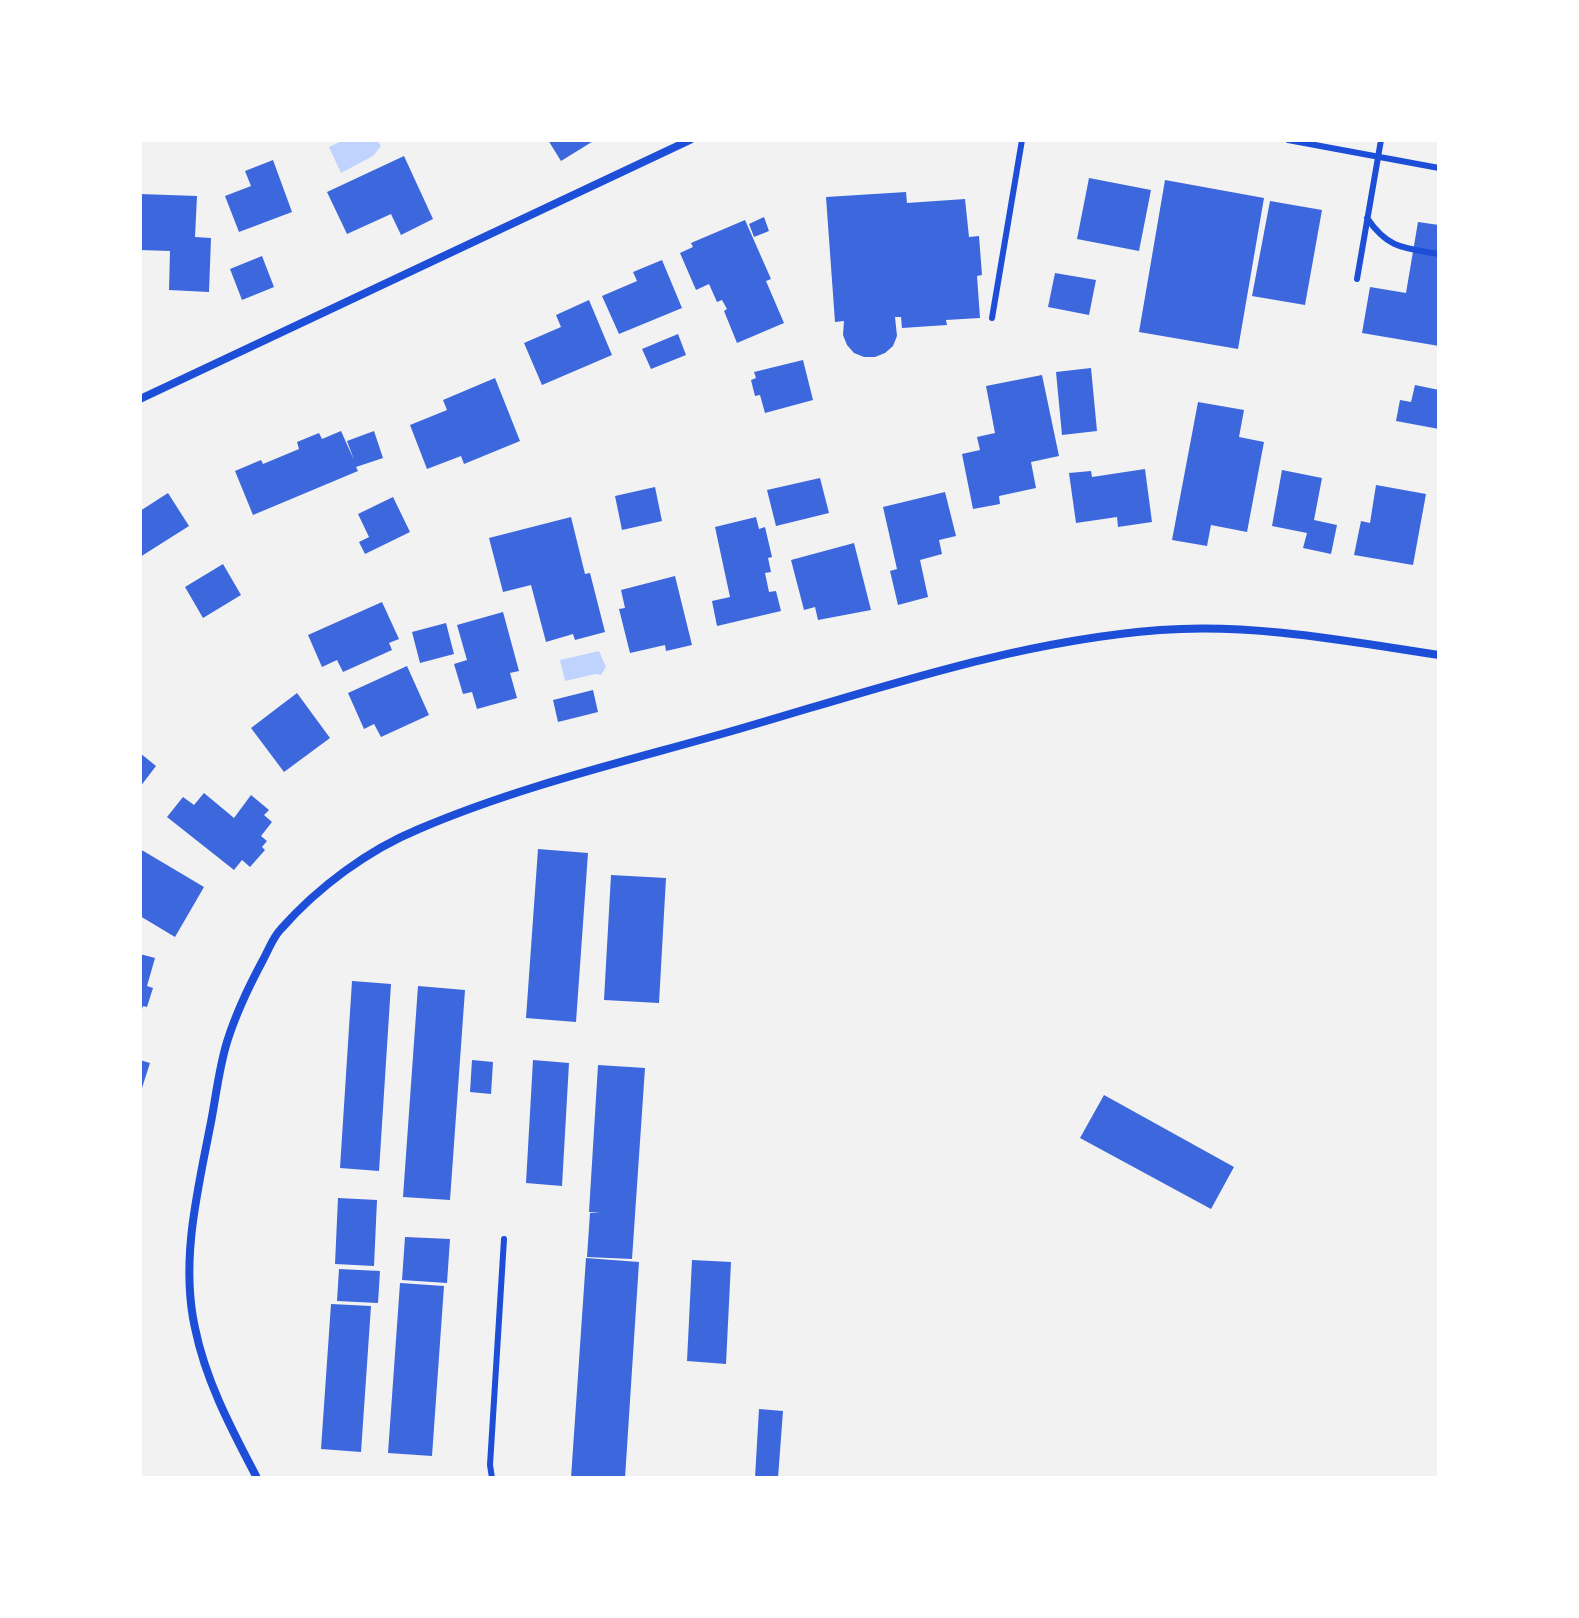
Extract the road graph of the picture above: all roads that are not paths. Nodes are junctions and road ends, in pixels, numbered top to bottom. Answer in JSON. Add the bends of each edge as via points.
{"nodes":[{"id":1,"x":690,"y":140,"type":"edge"},
{"id":2,"x":1022,"y":140,"type":"edge"},
{"id":3,"x":1288,"y":140,"type":"edge"},
{"id":4,"x":1381,"y":140,"type":"edge"},
{"id":5,"x":1378,"y":156,"type":"junction"},
{"id":6,"x":1439,"y":168,"type":"edge"},
{"id":7,"x":1367,"y":218,"type":"junction"},
{"id":8,"x":1439,"y":254,"type":"edge"},
{"id":9,"x":1357,"y":279,"type":"dead end"},
{"id":10,"x":992,"y":318,"type":"dead end"},
{"id":11,"x":140,"y":399,"type":"edge"},
{"id":12,"x":1439,"y":655,"type":"edge"},
{"id":13,"x":504,"y":1239,"type":"dead end"},
{"id":14,"x":257,"y":1478,"type":"edge"},
{"id":15,"x":492,"y":1478,"type":"edge"}],
"edges":[{"from":1,"to":11,"type":"street"},
{"from":2,"to":10,"type":"lane"},
{"from":3,"to":5,"type":"lane"},
{"from":4,"to":5,"type":"lane"},
{"from":5,"to":6,"type":"lane"},
{"from":5,"to":7,"type":"lane"},
{"from":7,"to":8,"type":"lane","via":[[1387,242]]},
{"from":7,"to":9,"type":"lane"},
{"from":12,"to":14,"type":"street","via":[[1233,629],[1086,638],[982,659],[505,797],[417,830],[367,857],[317,893],[277,932],[246,993],[226,1044],[197,1195],[189,1261],[194,1324],[206,1371]]},
{"from":13,"to":15,"type":"lane"}]}
